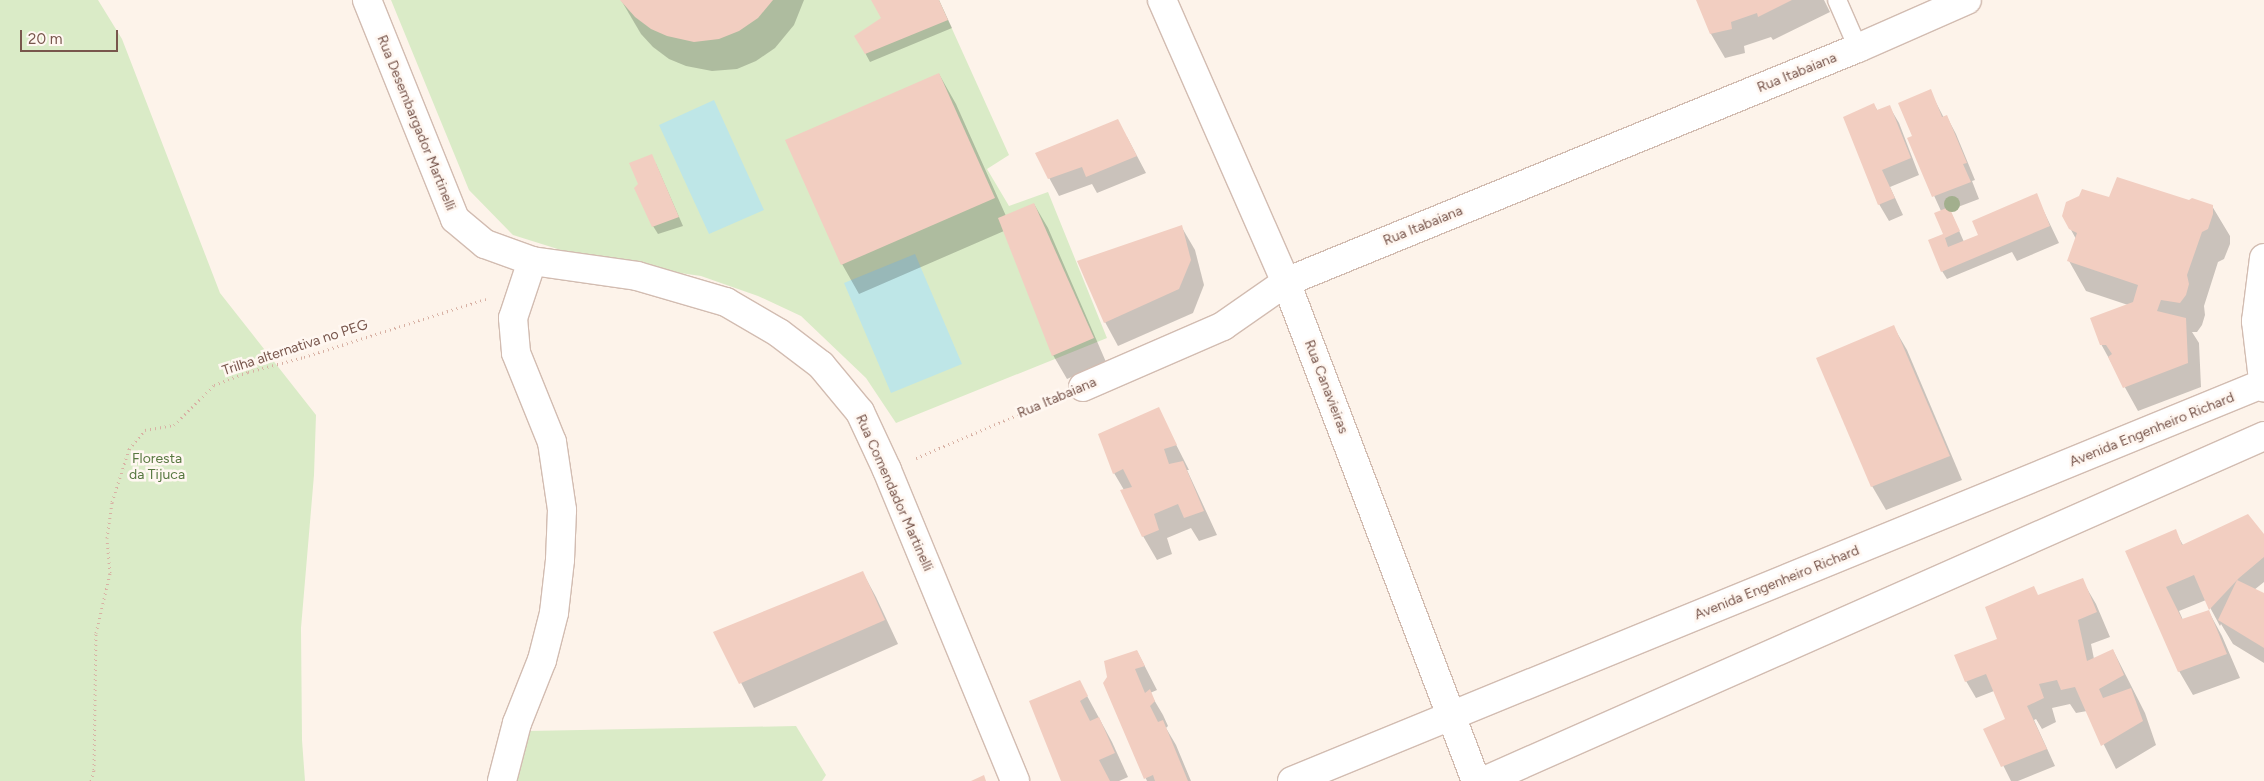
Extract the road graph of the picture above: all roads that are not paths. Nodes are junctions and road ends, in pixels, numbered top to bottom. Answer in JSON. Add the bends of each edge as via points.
{"nodes":[{"id":1,"x":366,"y":0,"type":"edge"},
{"id":2,"x":1162,"y":0,"type":"edge"},
{"id":3,"x":1837,"y":0,"type":"edge"},
{"id":4,"x":1967,"y":0,"type":"edge"},
{"id":5,"x":1858,"y":48,"type":"junction"},
{"id":6,"x":2264,"y":258,"type":"edge"},
{"id":7,"x":532,"y":261,"type":"junction"},
{"id":8,"x":1286,"y":282,"type":"junction"},
{"id":9,"x":2263,"y":386,"type":"edge"},
{"id":10,"x":1084,"y":387,"type":"road end"},
{"id":11,"x":2264,"y":436,"type":"edge"},
{"id":12,"x":1451,"y":717,"type":"junction"},
{"id":13,"x":502,"y":781,"type":"edge"},
{"id":14,"x":1015,"y":781,"type":"edge"},
{"id":15,"x":1292,"y":781,"type":"edge"},
{"id":16,"x":1476,"y":781,"type":"edge"},
{"id":17,"x":1484,"y":781,"type":"edge"}],
"edges":[{"from":1,"to":7,"type":"street","name":"Rua Desembargador Martinelli","via":[[455,219],[485,244]]},
{"from":2,"to":8,"type":"street","name":"Rua Canavieiras"},
{"from":3,"to":5,"type":"lane"},
{"from":4,"to":5,"type":"street","name":"Rua Itabaiana"},
{"from":5,"to":8,"type":"street","name":"Rua Itabaiana"},
{"from":6,"to":9,"type":"street","via":[[2256,321]]},
{"from":7,"to":13,"type":"street","via":[[513,318],[516,353],[552,442],[562,510],[560,552],[554,613],[542,660],[517,723]]},
{"from":7,"to":14,"type":"street","name":"Rua Comendador Martinelli","via":[[646,278],[726,302],[779,333],[822,365],[860,412],[887,470]]},
{"from":8,"to":10,"type":"street","name":"Rua Itabaiana","via":[[1223,326]]},
{"from":8,"to":12,"type":"street","name":"Rua Canavieiras"},
{"from":9,"to":12,"type":"street","name":"Avenida Engenheiro Richard"},
{"from":11,"to":17,"type":"street"},
{"from":12,"to":15,"type":"street","name":"Avenida Engenheiro Richard"},
{"from":12,"to":16,"type":"street","name":"Rua Canavieiras"}]}
